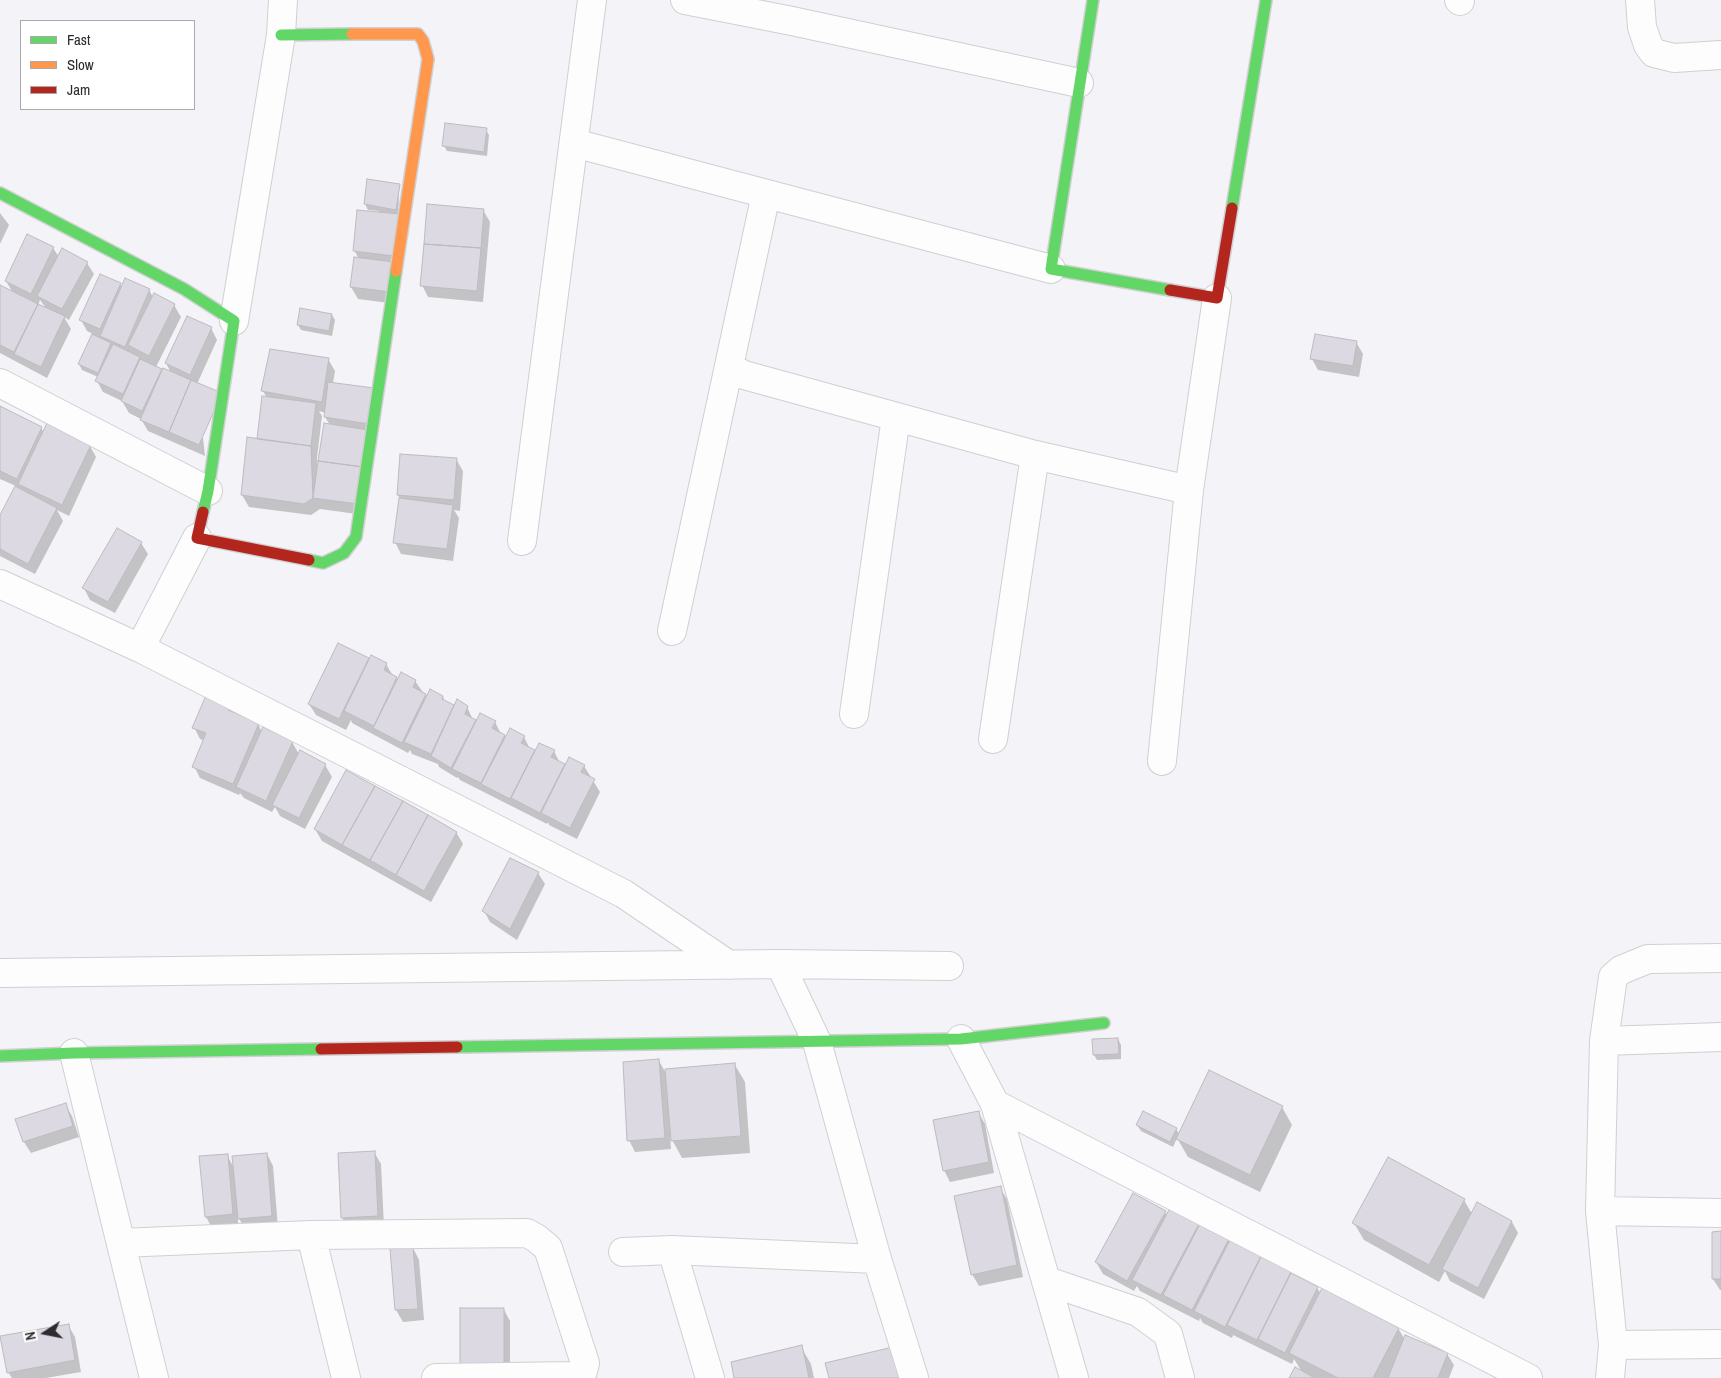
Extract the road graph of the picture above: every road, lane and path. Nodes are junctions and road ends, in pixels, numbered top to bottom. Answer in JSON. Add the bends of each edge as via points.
{"nodes":[{"id":1,"x":284,"y":0,"type":"edge"},
{"id":2,"x":592,"y":0,"type":"edge"},
{"id":3,"x":686,"y":0,"type":"edge"},
{"id":4,"x":1093,"y":0,"type":"edge"},
{"id":5,"x":1266,"y":0,"type":"edge"},
{"id":6,"x":1640,"y":0,"type":"edge"},
{"id":7,"x":281,"y":35,"type":"junction"},
{"id":8,"x":1721,"y":55,"type":"edge"},
{"id":9,"x":1079,"y":83,"type":"junction"},
{"id":10,"x":574,"y":143,"type":"junction"},
{"id":11,"x":0,"y":193,"type":"edge"},
{"id":12,"x":766,"y":194,"type":"junction"},
{"id":13,"x":1051,"y":268,"type":"junction"},
{"id":14,"x":1217,"y":298,"type":"junction"},
{"id":15,"x":234,"y":321,"type":"junction"},
{"id":16,"x":729,"y":367,"type":"junction"},
{"id":17,"x":0,"y":383,"type":"edge"},
{"id":18,"x":896,"y":417,"type":"junction"},
{"id":19,"x":1035,"y":456,"type":"junction"},
{"id":20,"x":1189,"y":490,"type":"junction"},
{"id":21,"x":208,"y":491,"type":"junction"},
{"id":22,"x":197,"y":538,"type":"junction"},
{"id":23,"x":522,"y":541,"type":"dead end"},
{"id":24,"x":0,"y":584,"type":"edge"},
{"id":25,"x":672,"y":631,"type":"dead end"},
{"id":26,"x":140,"y":648,"type":"junction"},
{"id":27,"x":854,"y":714,"type":"dead end"},
{"id":28,"x":992,"y":740,"type":"dead end"},
{"id":29,"x":1162,"y":761,"type":"dead end"},
{"id":30,"x":1721,"y":958,"type":"edge"},
{"id":31,"x":780,"y":964,"type":"junction"},
{"id":32,"x":729,"y":965,"type":"junction"},
{"id":33,"x":949,"y":966,"type":"dead end"},
{"id":34,"x":0,"y":973,"type":"edge"},
{"id":35,"x":1104,"y":1022,"type":"dead end"},
{"id":36,"x":1721,"y":1038,"type":"edge"},
{"id":37,"x":960,"y":1039,"type":"junction"},
{"id":38,"x":1604,"y":1041,"type":"junction"},
{"id":39,"x":817,"y":1042,"type":"junction"},
{"id":40,"x":74,"y":1053,"type":"junction"},
{"id":41,"x":0,"y":1056,"type":"edge"},
{"id":42,"x":995,"y":1104,"type":"junction"},
{"id":43,"x":1600,"y":1211,"type":"junction"},
{"id":44,"x":1721,"y":1213,"type":"edge"},
{"id":45,"x":311,"y":1235,"type":"junction"},
{"id":46,"x":121,"y":1243,"type":"junction"},
{"id":47,"x":672,"y":1250,"type":"junction"},
{"id":48,"x":623,"y":1252,"type":"dead end"},
{"id":49,"x":877,"y":1259,"type":"junction"},
{"id":50,"x":1046,"y":1282,"type":"junction"},
{"id":51,"x":1721,"y":1344,"type":"edge"},
{"id":52,"x":1613,"y":1345,"type":"junction"},
{"id":53,"x":154,"y":1378,"type":"edge"},
{"id":54,"x":346,"y":1378,"type":"edge"},
{"id":55,"x":436,"y":1378,"type":"edge"},
{"id":56,"x":710,"y":1378,"type":"edge"},
{"id":57,"x":914,"y":1378,"type":"edge"},
{"id":58,"x":1074,"y":1378,"type":"edge"},
{"id":59,"x":1180,"y":1378,"type":"edge"},
{"id":60,"x":1528,"y":1378,"type":"edge"},
{"id":61,"x":1610,"y":1378,"type":"edge"}],
"edges":[{"from":1,"to":7,"type":"street"},
{"from":2,"to":10,"type":"street"},
{"from":3,"to":9,"type":"street"},
{"from":4,"to":9,"type":"street"},
{"from":5,"to":14,"type":"street"},
{"from":6,"to":8,"type":"street","via":[[1642,27],[1654,53],[1674,58]]},
{"from":7,"to":15,"type":"street"},
{"from":7,"to":22,"type":"street","via":[[418,34],[428,59],[356,538],[344,553],[323,562]]},
{"from":9,"to":13,"type":"street"},
{"from":10,"to":12,"type":"street"},
{"from":10,"to":23,"type":"street"},
{"from":11,"to":15,"type":"street","via":[[184,289]]},
{"from":12,"to":13,"type":"street"},
{"from":12,"to":16,"type":"street"},
{"from":13,"to":14,"type":"street"},
{"from":14,"to":20,"type":"street"},
{"from":15,"to":21,"type":"street"},
{"from":16,"to":18,"type":"street","via":[[744,375]]},
{"from":16,"to":25,"type":"street"},
{"from":17,"to":21,"type":"street"},
{"from":18,"to":19,"type":"street"},
{"from":18,"to":27,"type":"street"},
{"from":19,"to":20,"type":"street"},
{"from":19,"to":28,"type":"street"},
{"from":20,"to":29,"type":"street"},
{"from":21,"to":22,"type":"street"},
{"from":22,"to":26,"type":"street"},
{"from":24,"to":26,"type":"street"},
{"from":26,"to":32,"type":"street","via":[[624,894]]},
{"from":30,"to":38,"type":"street","via":[[1648,958],[1621,970],[1612,978]]},
{"from":31,"to":32,"type":"street"},
{"from":31,"to":33,"type":"street"},
{"from":31,"to":39,"type":"street"},
{"from":32,"to":34,"type":"street"},
{"from":35,"to":37,"type":"street"},
{"from":36,"to":38,"type":"street"},
{"from":37,"to":39,"type":"street"},
{"from":37,"to":42,"type":"street"},
{"from":38,"to":43,"type":"street"},
{"from":39,"to":40,"type":"street"},
{"from":39,"to":49,"type":"street"},
{"from":40,"to":41,"type":"street"},
{"from":40,"to":46,"type":"street"},
{"from":42,"to":50,"type":"street"},
{"from":42,"to":60,"type":"street"},
{"from":43,"to":44,"type":"street"},
{"from":43,"to":52,"type":"street"},
{"from":45,"to":46,"type":"street"},
{"from":45,"to":54,"type":"street"},
{"from":45,"to":55,"type":"street","via":[[527,1233],[548,1248],[584,1363],[582,1371],[576,1376]]},
{"from":46,"to":53,"type":"street"},
{"from":47,"to":48,"type":"street"},
{"from":47,"to":49,"type":"street"},
{"from":47,"to":56,"type":"street"},
{"from":49,"to":57,"type":"street"},
{"from":50,"to":58,"type":"street"},
{"from":50,"to":59,"type":"street","via":[[1138,1312],[1168,1334]]},
{"from":51,"to":52,"type":"street"},
{"from":52,"to":61,"type":"street"}]}
